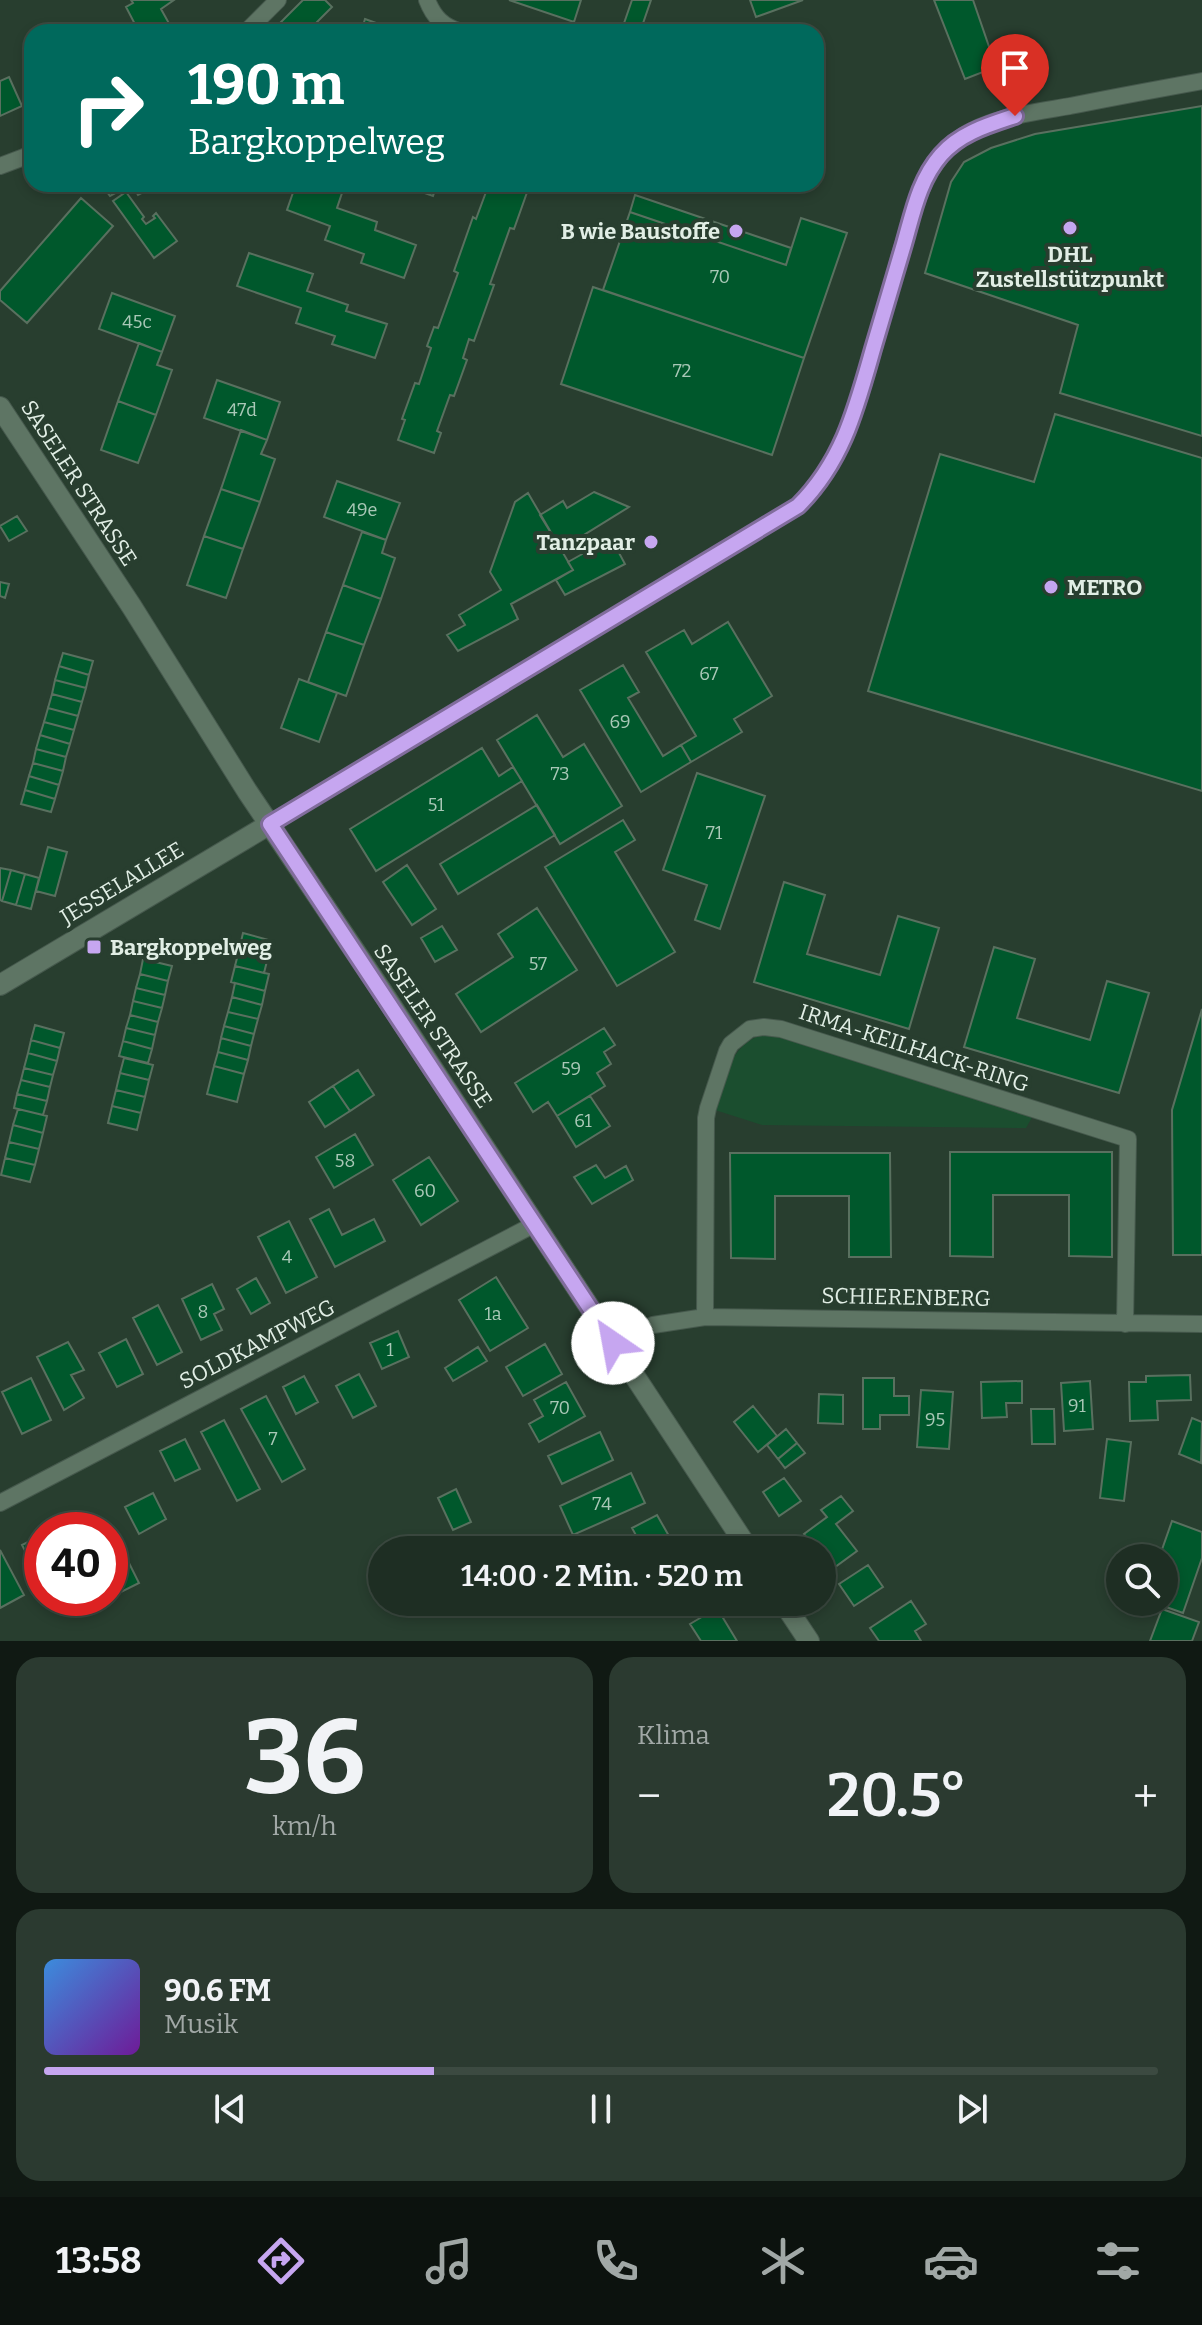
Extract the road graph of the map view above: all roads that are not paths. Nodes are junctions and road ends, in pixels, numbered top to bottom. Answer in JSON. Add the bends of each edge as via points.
{"nodes":[{"id":1,"x":278,"y":0,"type":"edge"},
{"id":2,"x":427,"y":0,"type":"edge"},
{"id":3,"x":254,"y":24,"type":"edge"},
{"id":4,"x":444,"y":24,"type":"edge"},
{"id":5,"x":1202,"y":81,"type":"edge"},
{"id":6,"x":24,"y":157,"type":"edge"},
{"id":7,"x":0,"y":166,"type":"edge"},
{"id":8,"x":0,"y":407,"type":"edge"},
{"id":9,"x":270,"y":824,"type":"junction"},
{"id":10,"x":0,"y":985,"type":"edge"},
{"id":11,"x":535,"y":1224,"type":"junction"},
{"id":12,"x":705,"y":1317,"type":"junction"},
{"id":13,"x":1125,"y":1324,"type":"junction"},
{"id":14,"x":1202,"y":1324,"type":"edge"},
{"id":15,"x":613,"y":1343,"type":"junction"},
{"id":16,"x":0,"y":1503,"type":"edge"},
{"id":17,"x":740,"y":1536,"type":"edge"},
{"id":18,"x":792,"y":1616,"type":"edge"},
{"id":19,"x":809,"y":1641,"type":"edge"}],
"edges":[{"from":1,"to":3,"type":"street"},
{"from":2,"to":4,"type":"street"},
{"from":5,"to":9,"type":"street","via":[[1015,116],[961,137],[926,177],[845,439],[832,465],[798,506]]},
{"from":6,"to":7,"type":"street"},
{"from":8,"to":9,"type":"street","name":"SASELER STRASSE"},
{"from":9,"to":10,"type":"street","name":"JESSELALLEE"},
{"from":9,"to":11,"type":"street","name":"SASELER STRASSE"},
{"from":11,"to":15,"type":"street","name":"SASELER STRASSE"},
{"from":11,"to":16,"type":"street","name":"SOLDKAMPWEG"},
{"from":12,"to":13,"type":"street","name":"SCHIERENBERG"},
{"from":12,"to":13,"type":"street","name":"IRMA-KEILHACK-RING","via":[[706,1118],[731,1044],[750,1029],[764,1027],[1128,1139]]},
{"from":12,"to":15,"type":"street","name":"SCHIERENBERG","via":[[653,1325]]},
{"from":13,"to":14,"type":"street","name":"SCHIERENBERG"},
{"from":15,"to":17,"type":"street","name":"SASELER STRASSE"},
{"from":18,"to":19,"type":"street"}]}
